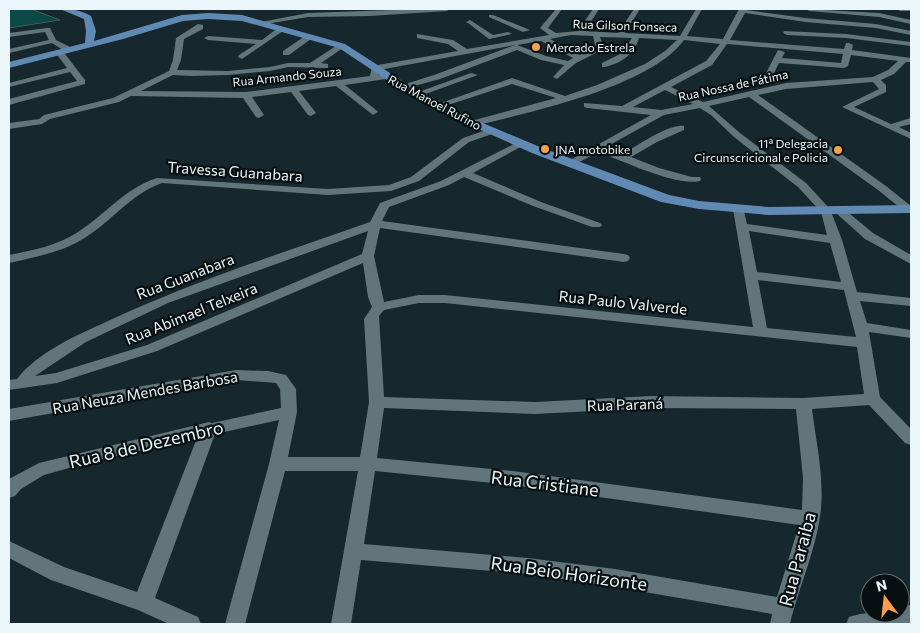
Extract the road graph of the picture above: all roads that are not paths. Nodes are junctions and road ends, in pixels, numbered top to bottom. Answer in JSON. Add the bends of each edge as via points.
{"nodes":[{"id":1,"x":64,"y":9,"type":"edge"},
{"id":2,"x":447,"y":9,"type":"edge"},
{"id":3,"x":559,"y":9,"type":"edge"},
{"id":4,"x":596,"y":9,"type":"edge"},
{"id":5,"x":637,"y":9,"type":"edge"},
{"id":6,"x":699,"y":9,"type":"edge"},
{"id":7,"x":809,"y":9,"type":"edge"},
{"id":8,"x":900,"y":9,"type":"edge"},
{"id":9,"x":911,"y":9,"type":"edge"},
{"id":10,"x":743,"y":10,"type":"edge"},
{"id":11,"x":308,"y":12,"type":"edge"},
{"id":12,"x":879,"y":12,"type":"edge"},
{"id":13,"x":491,"y":16,"type":"dead end"},
{"id":14,"x":242,"y":18,"type":"junction"},
{"id":15,"x":789,"y":18,"type":"junction"},
{"id":16,"x":260,"y":22,"type":"junction"},
{"id":17,"x":470,"y":22,"type":"dead end"},
{"id":18,"x":831,"y":23,"type":"junction"},
{"id":19,"x":911,"y":23,"type":"edge"},
{"id":20,"x":198,"y":26,"type":"dead end"},
{"id":21,"x":876,"y":26,"type":"junction"},
{"id":22,"x":544,"y":28,"type":"junction"},
{"id":23,"x":282,"y":29,"type":"junction"},
{"id":24,"x":526,"y":30,"type":"junction"},
{"id":25,"x":91,"y":31,"type":"junction"},
{"id":26,"x":580,"y":33,"type":"junction"},
{"id":27,"x":787,"y":33,"type":"junction"},
{"id":28,"x":911,"y":33,"type":"edge"},
{"id":29,"x":508,"y":34,"type":"junction"},
{"id":30,"x":596,"y":34,"type":"junction"},
{"id":31,"x":9,"y":35,"type":"edge"},
{"id":32,"x":620,"y":35,"type":"junction"},
{"id":33,"x":311,"y":36,"type":"junction"},
{"id":34,"x":420,"y":36,"type":"dead end"},
{"id":35,"x":636,"y":36,"type":"junction"},
{"id":36,"x":830,"y":36,"type":"junction"},
{"id":37,"x":851,"y":36,"type":"junction"},
{"id":38,"x":120,"y":37,"type":"junction"},
{"id":39,"x":549,"y":37,"type":"junction"},
{"id":40,"x":51,"y":38,"type":"junction"},
{"id":41,"x":208,"y":38,"type":"dead end"},
{"id":42,"x":681,"y":38,"type":"junction"},
{"id":43,"x":911,"y":39,"type":"edge"},
{"id":44,"x":9,"y":42,"type":"edge"},
{"id":45,"x":262,"y":42,"type":"junction"},
{"id":46,"x":726,"y":42,"type":"junction"},
{"id":47,"x":518,"y":44,"type":"junction"},
{"id":48,"x":911,"y":44,"type":"edge"},
{"id":49,"x":89,"y":45,"type":"junction"},
{"id":50,"x":342,"y":46,"type":"junction"},
{"id":51,"x":782,"y":48,"type":"junction"},
{"id":52,"x":9,"y":50,"type":"edge"},
{"id":53,"x":64,"y":51,"type":"junction"},
{"id":54,"x":464,"y":51,"type":"junction"},
{"id":55,"x":847,"y":52,"type":"junction"},
{"id":56,"x":286,"y":53,"type":"dead end"},
{"id":57,"x":242,"y":57,"type":"dead end"},
{"id":58,"x":578,"y":57,"type":"junction"},
{"id":59,"x":778,"y":60,"type":"junction"},
{"id":60,"x":908,"y":61,"type":"edge"},
{"id":61,"x":570,"y":64,"type":"junction"},
{"id":62,"x":9,"y":65,"type":"edge"},
{"id":63,"x":313,"y":65,"type":"junction"},
{"id":64,"x":605,"y":65,"type":"dead end"},
{"id":65,"x":325,"y":66,"type":"dead end"},
{"id":66,"x":72,"y":69,"type":"junction"},
{"id":67,"x":172,"y":72,"type":"junction"},
{"id":68,"x":374,"y":73,"type":"junction"},
{"id":69,"x":191,"y":74,"type":"junction"},
{"id":70,"x":474,"y":75,"type":"dead end"},
{"id":71,"x":769,"y":75,"type":"dead end"},
{"id":72,"x":557,"y":77,"type":"dead end"},
{"id":73,"x":875,"y":79,"type":"junction"},
{"id":74,"x":9,"y":84,"type":"edge"},
{"id":75,"x":339,"y":84,"type":"junction"},
{"id":76,"x":403,"y":86,"type":"junction"},
{"id":77,"x":665,"y":87,"type":"junction"},
{"id":78,"x":294,"y":90,"type":"junction"},
{"id":79,"x":130,"y":93,"type":"junction"},
{"id":80,"x":749,"y":93,"type":"junction"},
{"id":81,"x":189,"y":94,"type":"junction"},
{"id":82,"x":417,"y":94,"type":"junction"},
{"id":83,"x":246,"y":95,"type":"junction"},
{"id":84,"x":564,"y":98,"type":"junction"},
{"id":85,"x":9,"y":102,"type":"edge"},
{"id":86,"x":439,"y":105,"type":"junction"},
{"id":87,"x":587,"y":105,"type":"dead end"},
{"id":88,"x":702,"y":105,"type":"junction"},
{"id":89,"x":625,"y":108,"type":"junction"},
{"id":90,"x":373,"y":112,"type":"dead end"},
{"id":91,"x":660,"y":112,"type":"junction"},
{"id":92,"x":259,"y":114,"type":"dead end"},
{"id":93,"x":311,"y":114,"type":"dead end"},
{"id":94,"x":911,"y":121,"type":"edge"},
{"id":95,"x":471,"y":122,"type":"junction"},
{"id":96,"x":9,"y":126,"type":"edge"},
{"id":97,"x":890,"y":127,"type":"junction"},
{"id":98,"x":681,"y":128,"type":"dead end"},
{"id":99,"x":492,"y":131,"type":"junction"},
{"id":100,"x":911,"y":136,"type":"edge"},
{"id":101,"x":466,"y":140,"type":"junction"},
{"id":102,"x":521,"y":144,"type":"junction"},
{"id":103,"x":598,"y":148,"type":"junction"},
{"id":104,"x":623,"y":158,"type":"junction"},
{"id":105,"x":570,"y":163,"type":"junction"},
{"id":106,"x":466,"y":174,"type":"junction"},
{"id":107,"x":696,"y":179,"type":"dead end"},
{"id":108,"x":739,"y":209,"type":"junction"},
{"id":109,"x":910,"y":209,"type":"edge"},
{"id":110,"x":833,"y":211,"type":"junction"},
{"id":111,"x":374,"y":224,"type":"junction"},
{"id":112,"x":596,"y":225,"type":"dead end"},
{"id":113,"x":743,"y":228,"type":"junction"},
{"id":114,"x":836,"y":240,"type":"junction"},
{"id":115,"x":895,"y":250,"type":"junction"},
{"id":116,"x":911,"y":250,"type":"edge"},
{"id":117,"x":368,"y":256,"type":"junction"},
{"id":118,"x":624,"y":258,"type":"dead end"},
{"id":119,"x":9,"y":259,"type":"edge"},
{"id":120,"x":911,"y":260,"type":"edge"},
{"id":121,"x":751,"y":275,"type":"junction"},
{"id":122,"x":851,"y":291,"type":"junction"},
{"id":123,"x":911,"y":302,"type":"edge"},
{"id":124,"x":379,"y":306,"type":"junction"},
{"id":125,"x":861,"y":326,"type":"junction"},
{"id":126,"x":761,"y":333,"type":"junction"},
{"id":127,"x":911,"y":334,"type":"edge"},
{"id":128,"x":865,"y":343,"type":"junction"},
{"id":129,"x":15,"y":385,"type":"edge"},
{"id":130,"x":873,"y":400,"type":"junction"},
{"id":131,"x":377,"y":402,"type":"junction"},
{"id":132,"x":803,"y":404,"type":"junction"},
{"id":133,"x":289,"y":412,"type":"junction"},
{"id":134,"x":9,"y":415,"type":"edge"},
{"id":135,"x":209,"y":428,"type":"junction"},
{"id":136,"x":911,"y":439,"type":"edge"},
{"id":137,"x":278,"y":464,"type":"junction"},
{"id":138,"x":368,"y":464,"type":"junction"},
{"id":139,"x":9,"y":491,"type":"edge"},
{"id":140,"x":810,"y":518,"type":"junction"},
{"id":141,"x":9,"y":549,"type":"edge"},
{"id":142,"x":352,"y":551,"type":"junction"},
{"id":143,"x":143,"y":603,"type":"junction"},
{"id":144,"x":911,"y":614,"type":"edge"},
{"id":145,"x":782,"y":616,"type":"edge"},
{"id":146,"x":191,"y":624,"type":"edge"},
{"id":147,"x":235,"y":624,"type":"edge"},
{"id":148,"x":341,"y":624,"type":"edge"},
{"id":149,"x":856,"y":624,"type":"edge"}],
"edges":[{"from":1,"to":25,"type":"main road","via":[[86,16]]},
{"from":2,"to":11,"type":"street","via":[[337,15]]},
{"from":3,"to":22,"type":"street"},
{"from":4,"to":26,"type":"street"},
{"from":5,"to":32,"type":"street"},
{"from":6,"to":42,"type":"street"},
{"from":7,"to":12,"type":"street"},
{"from":8,"to":9,"type":"street"},
{"from":10,"to":15,"type":"street"},
{"from":10,"to":46,"type":"street"},
{"from":11,"to":14,"type":"street"},
{"from":11,"to":16,"type":"street"},
{"from":12,"to":19,"type":"street"},
{"from":13,"to":24,"type":"street"},
{"from":14,"to":16,"type":"main road","name":"Rua Manoel Rufino"},
{"from":14,"to":38,"type":"main road","name":"Rua Manoel Rufino","via":[[190,17]]},
{"from":15,"to":18,"type":"street"},
{"from":15,"to":27,"type":"street"},
{"from":16,"to":23,"type":"main road","name":"Rua Manoel Rufino"},
{"from":17,"to":29,"type":"street","via":[[492,37]]},
{"from":18,"to":21,"type":"street"},
{"from":18,"to":36,"type":"street"},
{"from":19,"to":21,"type":"street"},
{"from":20,"to":67,"type":"street","via":[[180,38]]},
{"from":21,"to":28,"type":"street"},
{"from":22,"to":24,"type":"street"},
{"from":22,"to":39,"type":"street"},
{"from":23,"to":33,"type":"main road","name":"Rua Manoel Rufino"},
{"from":23,"to":45,"type":"street"},
{"from":24,"to":29,"type":"street"},
{"from":25,"to":38,"type":"main road","via":[[102,36]]},
{"from":25,"to":49,"type":"main road"},
{"from":26,"to":30,"type":"street","name":"Rua Gilson Fonseca"},
{"from":26,"to":39,"type":"street","name":"Rua Gilson Fonseca"},
{"from":27,"to":36,"type":"street"},
{"from":27,"to":51,"type":"street"},
{"from":29,"to":47,"type":"street"},
{"from":30,"to":32,"type":"street","name":"Rua Gilson Fonseca"},
{"from":30,"to":58,"type":"street","via":[[599,45]]},
{"from":31,"to":40,"type":"street","via":[[47,30]]},
{"from":32,"to":35,"type":"street","name":"Rua Gilson Fonseca"},
{"from":33,"to":50,"type":"main road","name":"Rua Manoel Rufino"},
{"from":33,"to":56,"type":"street"},
{"from":34,"to":54,"type":"street","via":[[450,42]]},
{"from":35,"to":42,"type":"street","name":"Rua Gilson Fonseca"},
{"from":35,"to":64,"type":"street","via":[[631,50]]},
{"from":36,"to":37,"type":"street"},
{"from":37,"to":48,"type":"street"},
{"from":37,"to":55,"type":"street"},
{"from":38,"to":49,"type":"main road","name":"Rua Manoel Rufino"},
{"from":39,"to":47,"type":"street","name":"Rua Gilson Fonseca"},
{"from":39,"to":58,"type":"street"},
{"from":40,"to":44,"type":"street"},
{"from":40,"to":52,"type":"street"},
{"from":40,"to":53,"type":"street"},
{"from":41,"to":45,"type":"street"},
{"from":42,"to":46,"type":"street","name":"Rua Gilson Fonseca"},
{"from":42,"to":84,"type":"street","via":[[669,52],[629,75]]},
{"from":43,"to":48,"type":"street"},
{"from":45,"to":57,"type":"street"},
{"from":46,"to":51,"type":"street","name":"Rua Gilson Fonseca"},
{"from":46,"to":77,"type":"street","via":[[709,63]]},
{"from":47,"to":54,"type":"street"},
{"from":47,"to":61,"type":"street","via":[[536,55]]},
{"from":47,"to":76,"type":"street","via":[[437,77]]},
{"from":48,"to":60,"type":"street"},
{"from":49,"to":53,"type":"main road","name":"Rua Manoel Rufino"},
{"from":50,"to":63,"type":"street"},
{"from":50,"to":68,"type":"main road","name":"Rua Manoel Rufino"},
{"from":51,"to":55,"type":"street","name":"Rua Gilson Fonseca"},
{"from":51,"to":59,"type":"street"},
{"from":53,"to":62,"type":"main road","name":"Rua Manoel Rufino"},
{"from":53,"to":66,"type":"street"},
{"from":54,"to":68,"type":"street","via":[[423,56]]},
{"from":55,"to":59,"type":"street","via":[[845,65],[841,66]]},
{"from":55,"to":60,"type":"street","name":"Rua Gilson Fonseca"},
{"from":58,"to":61,"type":"street"},
{"from":59,"to":71,"type":"street"},
{"from":60,"to":73,"type":"street","name":"Rua Nossa de Fátima"},
{"from":61,"to":72,"type":"street"},
{"from":63,"to":65,"type":"street"},
{"from":63,"to":69,"type":"street"},
{"from":66,"to":74,"type":"street"},
{"from":66,"to":85,"type":"street","via":[[82,81]]},
{"from":67,"to":69,"type":"street"},
{"from":67,"to":79,"type":"street"},
{"from":68,"to":75,"type":"street","name":"Rua Armando Souza"},
{"from":68,"to":76,"type":"main road","name":"Rua Manoel Rufino"},
{"from":69,"to":81,"type":"street"},
{"from":70,"to":82,"type":"street"},
{"from":73,"to":80,"type":"street","name":"Rua Nossa de Fátima","via":[[786,86]]},
{"from":73,"to":97,"type":"street","via":[[883,90],[846,107]]},
{"from":75,"to":78,"type":"street","name":"Rua Armando Souza"},
{"from":75,"to":90,"type":"street"},
{"from":76,"to":82,"type":"main road","name":"Rua Manoel Rufino"},
{"from":77,"to":88,"type":"street"},
{"from":77,"to":89,"type":"street"},
{"from":78,"to":83,"type":"street","name":"Rua Armando Souza"},
{"from":78,"to":93,"type":"street"},
{"from":79,"to":81,"type":"street","name":"Rua Armando Souza"},
{"from":79,"to":96,"type":"street","via":[[116,100]]},
{"from":80,"to":88,"type":"street","name":"Rua Nossa de Fátima"},
{"from":80,"to":109,"type":"street"},
{"from":81,"to":83,"type":"street","name":"Rua Armando Souza"},
{"from":82,"to":86,"type":"main road","name":"Rua Manoel Rufino"},
{"from":83,"to":92,"type":"street"},
{"from":84,"to":86,"type":"street","via":[[506,82]]},
{"from":84,"to":95,"type":"street"},
{"from":86,"to":95,"type":"main road","name":"Rua Manoel Rufino"},
{"from":87,"to":89,"type":"street"},
{"from":88,"to":91,"type":"street","name":"Rua Nossa de Fátima"},
{"from":88,"to":110,"type":"street"},
{"from":89,"to":91,"type":"street"},
{"from":91,"to":103,"type":"street","name":"Rua Nossa de Fátima"},
{"from":94,"to":97,"type":"street"},
{"from":95,"to":99,"type":"main road","name":"Rua Manoel Rufino"},
{"from":95,"to":101,"type":"street"},
{"from":97,"to":100,"type":"street"},
{"from":98,"to":104,"type":"street"},
{"from":99,"to":101,"type":"street","name":"Travessa Guanabara"},
{"from":99,"to":102,"type":"main road","name":"Rua Manoel Rufino"},
{"from":101,"to":119,"type":"street","name":"Travessa Guanabara","via":[[415,180],[392,188],[328,192],[161,180],[151,182],[72,241]]},
{"from":102,"to":105,"type":"main road","name":"Rua Manoel Rufino"},
{"from":102,"to":106,"type":"street"},
{"from":103,"to":104,"type":"street"},
{"from":103,"to":105,"type":"street","name":"Rua Nossa de Fátima"},
{"from":104,"to":107,"type":"street","via":[[655,170]]},
{"from":105,"to":108,"type":"main road","name":"Rua Manoel Rufino","via":[[666,199]]},
{"from":106,"to":111,"type":"street","via":[[390,201],[381,209]]},
{"from":106,"to":112,"type":"street"},
{"from":108,"to":110,"type":"main road","name":"Rua Manoel Rufino","via":[[797,215]]},
{"from":108,"to":113,"type":"street"},
{"from":109,"to":110,"type":"main road","name":"Rua Manoel Rufino"},
{"from":110,"to":114,"type":"street"},
{"from":110,"to":115,"type":"street"},
{"from":111,"to":117,"type":"street"},
{"from":111,"to":118,"type":"street"},
{"from":111,"to":129,"type":"street","name":"Rua Guanabara","via":[[163,300],[81,339],[32,370]]},
{"from":113,"to":114,"type":"street"},
{"from":113,"to":121,"type":"street"},
{"from":114,"to":122,"type":"street"},
{"from":115,"to":116,"type":"street"},
{"from":115,"to":120,"type":"street"},
{"from":117,"to":124,"type":"street"},
{"from":117,"to":129,"type":"street","name":"Rua Abimael Telxeira","via":[[152,348],[57,378]]},
{"from":121,"to":122,"type":"street"},
{"from":121,"to":126,"type":"street"},
{"from":122,"to":123,"type":"street"},
{"from":122,"to":125,"type":"street"},
{"from":124,"to":126,"type":"street","name":"Rua Paulo Valverde","via":[[419,299],[445,300]]},
{"from":124,"to":131,"type":"street","via":[[371,319]]},
{"from":125,"to":127,"type":"street"},
{"from":125,"to":128,"type":"street"},
{"from":126,"to":128,"type":"street","name":"Rua Paulo Valverde"},
{"from":128,"to":130,"type":"street"},
{"from":130,"to":132,"type":"street","name":"Rua Paraná"},
{"from":130,"to":136,"type":"street"},
{"from":131,"to":132,"type":"street","name":"Rua Paraná","via":[[510,408],[651,402]]},
{"from":131,"to":138,"type":"street"},
{"from":132,"to":140,"type":"street","name":"Rua Paraiba","via":[[810,470]]},
{"from":133,"to":134,"type":"street","name":"Rua Neuza Mendes Barbosa","via":[[288,390],[281,379],[236,375]]},
{"from":133,"to":135,"type":"street","name":"Rua 8 de Dezembro"},
{"from":133,"to":137,"type":"street"},
{"from":135,"to":139,"type":"street","name":"Rua 8 de Dezembro","via":[[39,470]]},
{"from":135,"to":143,"type":"street"},
{"from":137,"to":138,"type":"street","name":"Rua Cristiane"},
{"from":137,"to":147,"type":"street"},
{"from":138,"to":140,"type":"street","name":"Rua Cristiane","via":[[513,478]]},
{"from":138,"to":142,"type":"street"},
{"from":140,"to":145,"type":"street","name":"Rua Paraiba"},
{"from":141,"to":143,"type":"street","via":[[58,574]]},
{"from":142,"to":145,"type":"street","name":"Rua Beio Horizonte","via":[[455,559],[615,578]]},
{"from":142,"to":148,"type":"street"},
{"from":143,"to":146,"type":"street"},
{"from":144,"to":149,"type":"street"}]}
